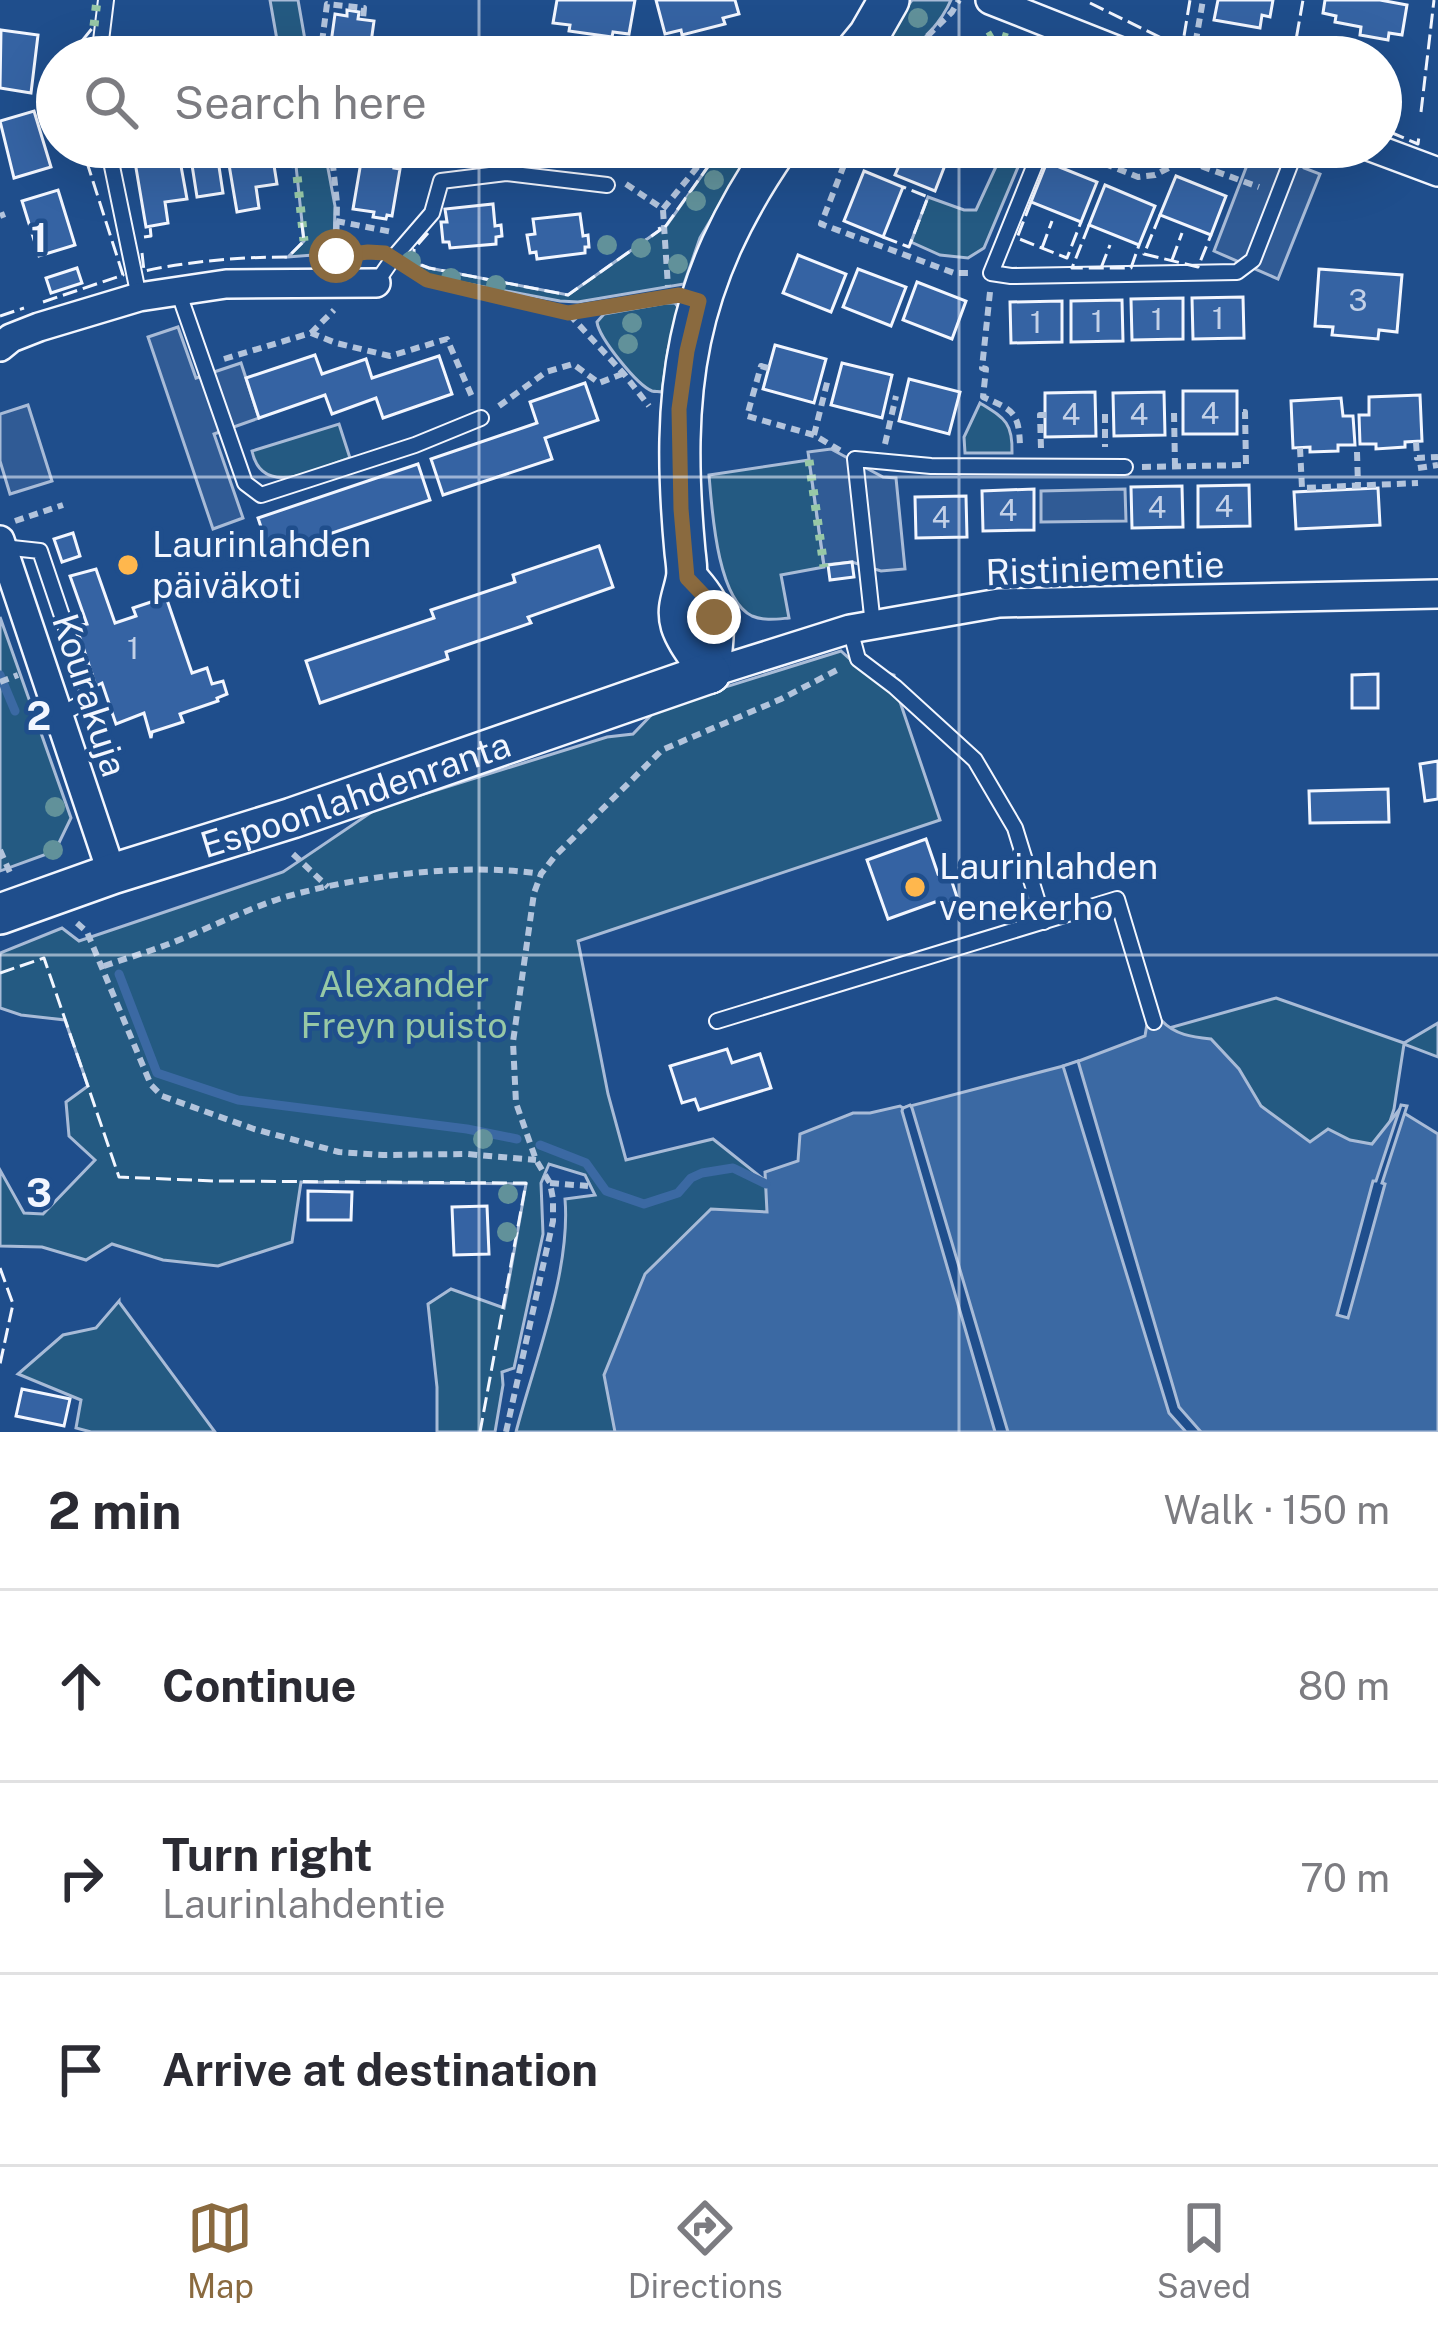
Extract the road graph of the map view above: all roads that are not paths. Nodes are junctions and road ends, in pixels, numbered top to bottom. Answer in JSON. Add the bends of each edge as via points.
{"nodes":[{"id":1,"x":106,"y":0,"type":"edge"},
{"id":2,"x":889,"y":0,"type":"edge"},
{"id":3,"x":990,"y":0,"type":"edge"},
{"id":4,"x":102,"y":36,"type":"edge"},
{"id":5,"x":868,"y":36,"type":"edge"},
{"id":6,"x":1060,"y":36,"type":"edge"},
{"id":7,"x":1402,"y":159,"type":"edge"},
{"id":8,"x":112,"y":168,"type":"edge"},
{"id":9,"x":764,"y":168,"type":"edge"},
{"id":10,"x":1034,"y":168,"type":"edge"},
{"id":11,"x":1289,"y":168,"type":"edge"},
{"id":12,"x":1438,"y":172,"type":"edge"},
{"id":13,"x":610,"y":176,"type":"road end"},
{"id":14,"x":376,"y":283,"type":"joint"},
{"id":15,"x":178,"y":291,"type":"junction"},
{"id":16,"x":139,"y":297,"type":"junction"},
{"id":17,"x":0,"y":347,"type":"edge"},
{"id":18,"x":481,"y":418,"type":"road end"},
{"id":19,"x":1125,"y":467,"type":"road end"},
{"id":20,"x":1,"y":538,"type":"edge"},
{"id":21,"x":1438,"y":594,"type":"edge"},
{"id":22,"x":862,"y":627,"type":"junction"},
{"id":23,"x":710,"y":673,"type":"junction"},
{"id":24,"x":112,"y":874,"type":"junction"},
{"id":25,"x":6,"y":896,"type":"edge"},
{"id":26,"x":1044,"y":922,"type":"junction"},
{"id":27,"x":717,"y":1021,"type":"dead end"},
{"id":28,"x":1154,"y":1022,"type":"dead end"}],
"edges":[{"from":1,"to":4,"type":"lane"},
{"from":2,"to":5,"type":"street"},
{"from":3,"to":6,"type":"street"},
{"from":7,"to":12,"type":"street"},
{"from":8,"to":16,"type":"lane"},
{"from":9,"to":23,"type":"street","via":[[684,298],[680,491],[687,578],[714,617]]},
{"from":10,"to":11,"type":"lane","via":[[991,273],[1237,272],[1253,260]]},
{"from":13,"to":14,"type":"lane","via":[[506,173],[441,181],[432,213]]},
{"from":14,"to":15,"type":"street"},
{"from":15,"to":16,"type":"street"},
{"from":15,"to":18,"type":"lane","via":[[245,483],[261,495]]},
{"from":16,"to":17,"type":"street"},
{"from":19,"to":22,"type":"lane","via":[[854,459]]},
{"from":20,"to":24,"type":"street","name":"Kourakuja"},
{"from":21,"to":22,"type":"street","name":"Ristiniementie","via":[[999,603]]},
{"from":22,"to":23,"type":"street","name":"Ristiniementie"},
{"from":22,"to":26,"type":"lane","via":[[858,659],[975,760],[1015,828]]},
{"from":23,"to":24,"type":"street","name":"Espoonlahdenranta"},
{"from":24,"to":25,"type":"street","name":"Espoonlahdenranta"},
{"from":26,"to":27,"type":"lane"},
{"from":26,"to":28,"type":"lane","via":[[1117,899]]}]}
